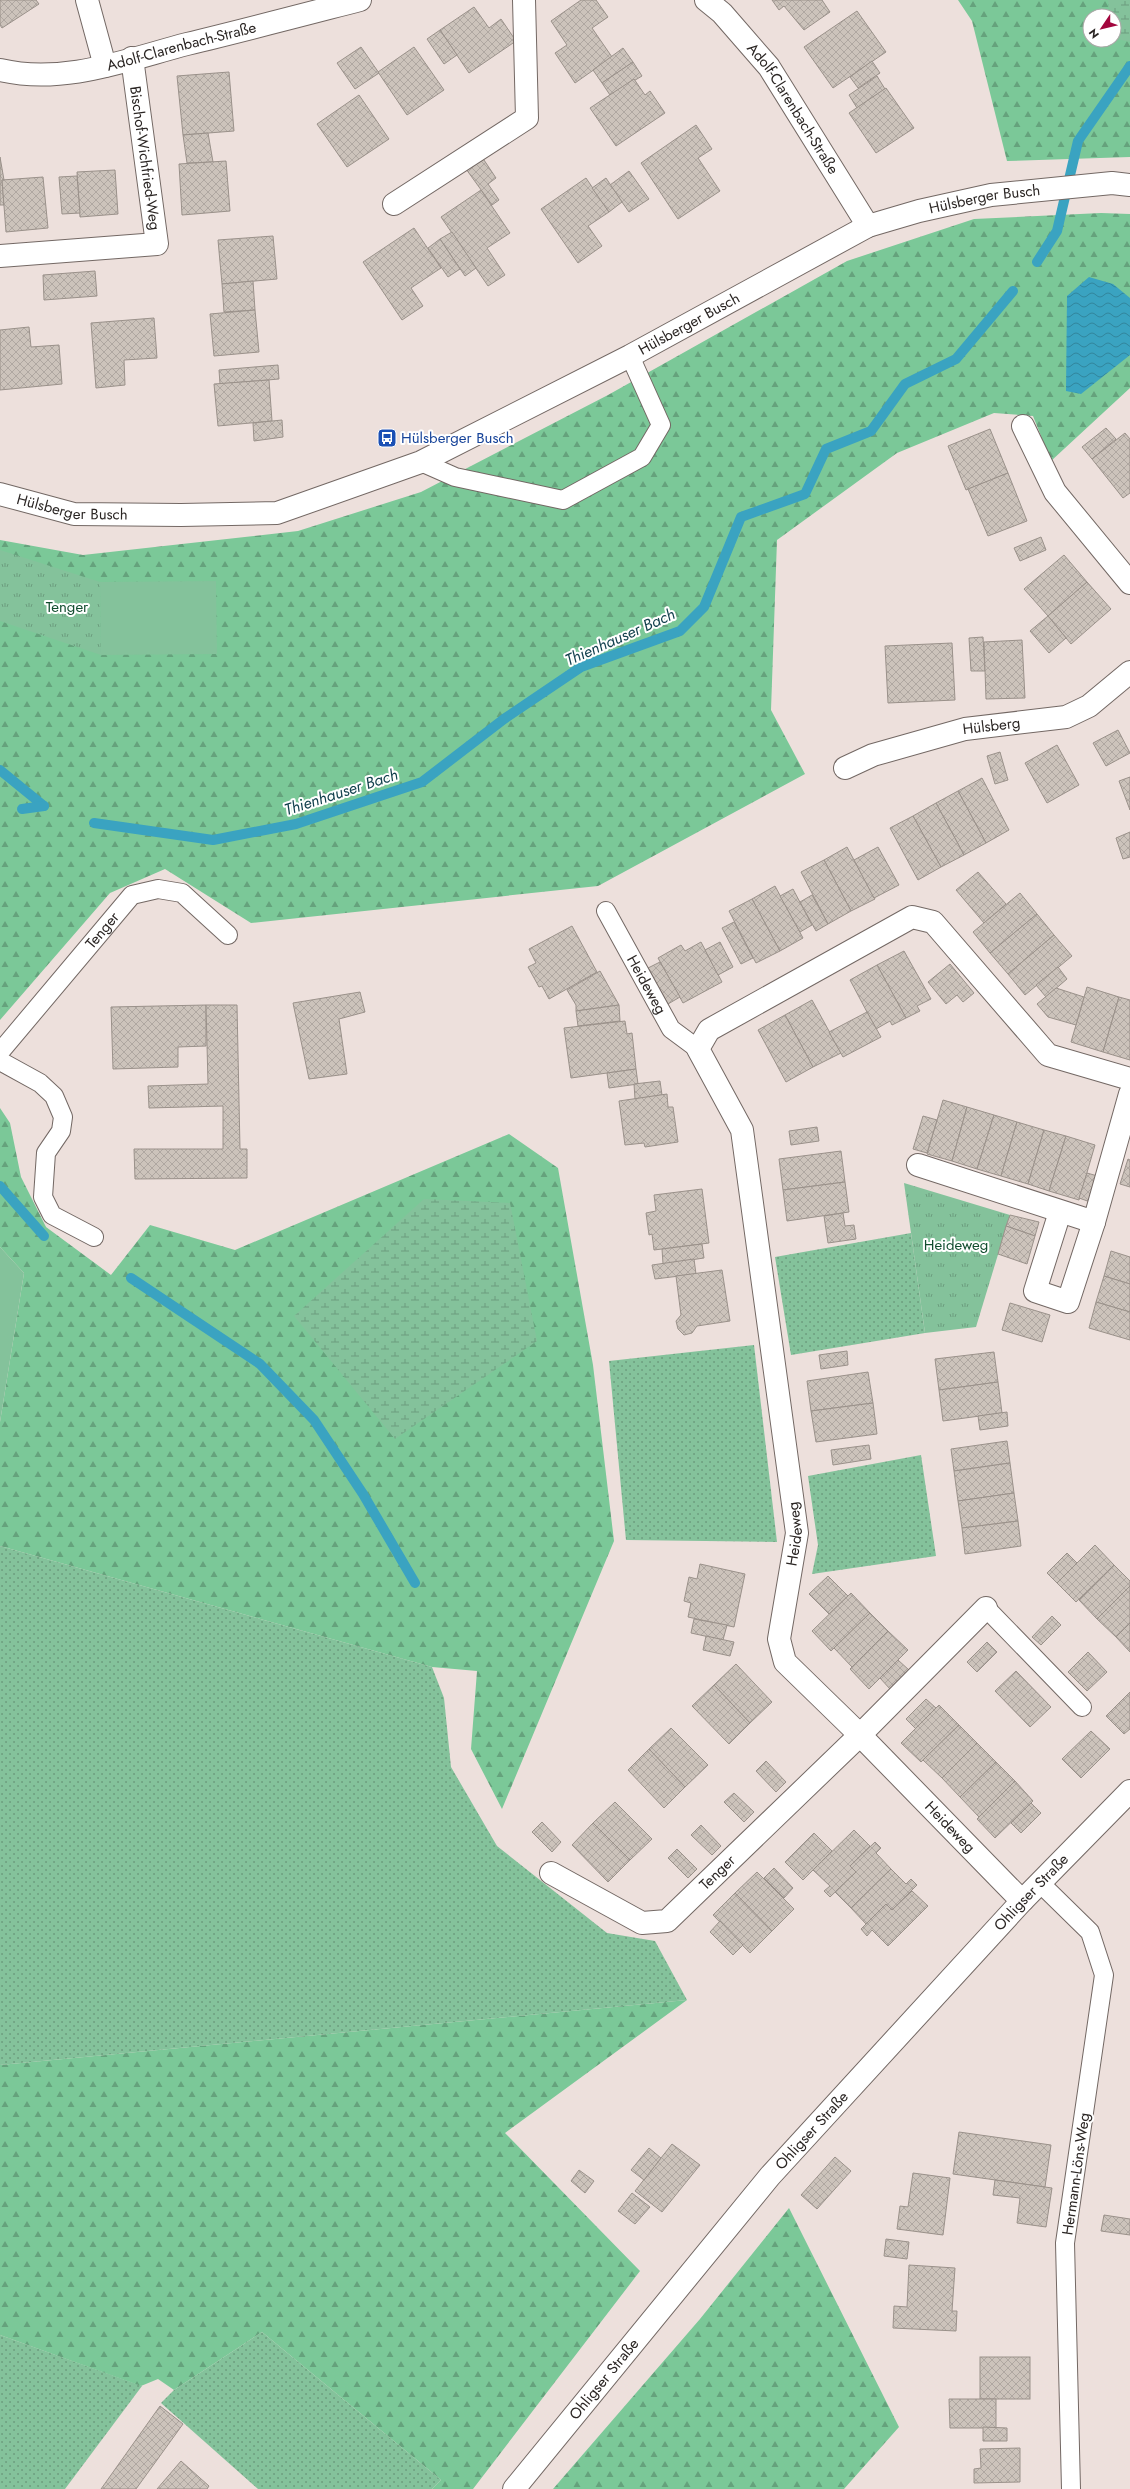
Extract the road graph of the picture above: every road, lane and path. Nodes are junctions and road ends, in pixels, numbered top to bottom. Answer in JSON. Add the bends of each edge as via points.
{"nodes":[{"id":1,"x":87,"y":0,"type":"edge"},
{"id":2,"x":360,"y":0,"type":"edge"},
{"id":3,"x":524,"y":0,"type":"edge"},
{"id":4,"x":706,"y":0,"type":"edge"},
{"id":5,"x":132,"y":58,"type":"junction"},
{"id":6,"x":105,"y":66,"type":"junction"},
{"id":7,"x":0,"y":70,"type":"edge"},
{"id":8,"x":1121,"y":184,"type":"edge"},
{"id":9,"x":394,"y":204,"type":"dead end"},
{"id":10,"x":868,"y":226,"type":"junction"},
{"id":11,"x":0,"y":256,"type":"edge"},
{"id":12,"x":630,"y":356,"type":"junction"},
{"id":13,"x":1022,"y":426,"type":"dead end"},
{"id":14,"x":421,"y":462,"type":"junction"},
{"id":15,"x":0,"y":494,"type":"edge"},
{"id":16,"x":1130,"y":583,"type":"edge"},
{"id":17,"x":1130,"y":672,"type":"edge"},
{"id":18,"x":845,"y":768,"type":"dead end"},
{"id":19,"x":606,"y":911,"type":"dead end"},
{"id":20,"x":228,"y":935,"type":"dead end"},
{"id":21,"x":698,"y":1049,"type":"junction"},
{"id":22,"x":0,"y":1052,"type":"edge"},
{"id":23,"x":0,"y":1060,"type":"edge"},
{"id":24,"x":1130,"y":1079,"type":"edge"},
{"id":25,"x":1130,"y":1094,"type":"edge"},
{"id":26,"x":918,"y":1165,"type":"dead end"},
{"id":27,"x":1060,"y":1212,"type":"junction"},
{"id":28,"x":1094,"y":1222,"type":"junction"},
{"id":29,"x":94,"y":1237,"type":"dead end"},
{"id":30,"x":986,"y":1608,"type":"joint"},
{"id":31,"x":1082,"y":1707,"type":"dead end"},
{"id":32,"x":860,"y":1735,"type":"junction"},
{"id":33,"x":1130,"y":1791,"type":"edge"},
{"id":34,"x":551,"y":1873,"type":"dead end"},
{"id":35,"x":1040,"y":1883,"type":"junction"},
{"id":36,"x":1022,"y":1901,"type":"junction"},
{"id":37,"x":514,"y":2489,"type":"edge"},
{"id":38,"x":1070,"y":2489,"type":"edge"}],
"edges":[{"from":1,"to":6,"type":"street"},
{"from":2,"to":5,"type":"street","name":"Adolf-Clarenbach-Straße"},
{"from":3,"to":9,"type":"street","via":[[527,118]]},
{"from":4,"to":10,"type":"street","name":"Adolf-Clarenbach-Straße","via":[[722,13],[769,67]]},
{"from":5,"to":6,"type":"street","name":"Adolf-Clarenbach-Straße"},
{"from":5,"to":11,"type":"street","name":"Bischof-Wichfried-Weg","via":[[157,244]]},
{"from":6,"to":7,"type":"street","name":"Adolf-Clarenbach-Straße","via":[[59,75],[22,75]]},
{"from":8,"to":10,"type":"street","name":"Hülsberger Busch","via":[[991,195],[918,211]]},
{"from":10,"to":12,"type":"street","name":"Hülsberger Busch"},
{"from":12,"to":14,"type":"street","name":"Hülsberger Busch"},
{"from":12,"to":14,"type":"lane","via":[[661,425],[642,457],[563,500],[455,477]]},
{"from":13,"to":16,"type":"street","via":[[1054,492]]},
{"from":14,"to":15,"type":"street","name":"Hülsberger Busch","via":[[277,513],[74,514]]},
{"from":17,"to":18,"type":"street","name":"Hülsberg","via":[[1089,706],[1066,717],[965,728],[873,755]]},
{"from":19,"to":21,"type":"lane","name":"Heideweg","via":[[671,1029]]},
{"from":20,"to":22,"type":"lane","name":"Tenger","via":[[182,893],[158,889],[132,895]]},
{"from":21,"to":24,"type":"street","via":[[709,1030],[912,917],[933,922],[1048,1055]]},
{"from":21,"to":32,"type":"street","name":"Heideweg","via":[[742,1130],[797,1533],[779,1639],[785,1662]]},
{"from":23,"to":29,"type":"lane","via":[[40,1083],[54,1096],[64,1117],[61,1132],[46,1153],[43,1197],[52,1215]]},
{"from":25,"to":28,"type":"street"},
{"from":26,"to":27,"type":"street"},
{"from":27,"to":28,"type":"street"},
{"from":27,"to":28,"type":"street","via":[[1035,1291],[1068,1302]]},
{"from":30,"to":31,"type":"lane"},
{"from":30,"to":32,"type":"street"},
{"from":32,"to":34,"type":"street","name":"Tenger","via":[[667,1921],[642,1923]]},
{"from":32,"to":36,"type":"street","name":"Heideweg"},
{"from":33,"to":35,"type":"street","name":"Ohligser Straße"},
{"from":35,"to":36,"type":"street","name":"Ohligser Straße"},
{"from":35,"to":38,"type":"lane","name":"Hermann-Löns-Weg","via":[[1090,1932],[1104,1975],[1065,2243]]},
{"from":36,"to":37,"type":"street","name":"Ohligser Straße","via":[[770,2176]]}]}
